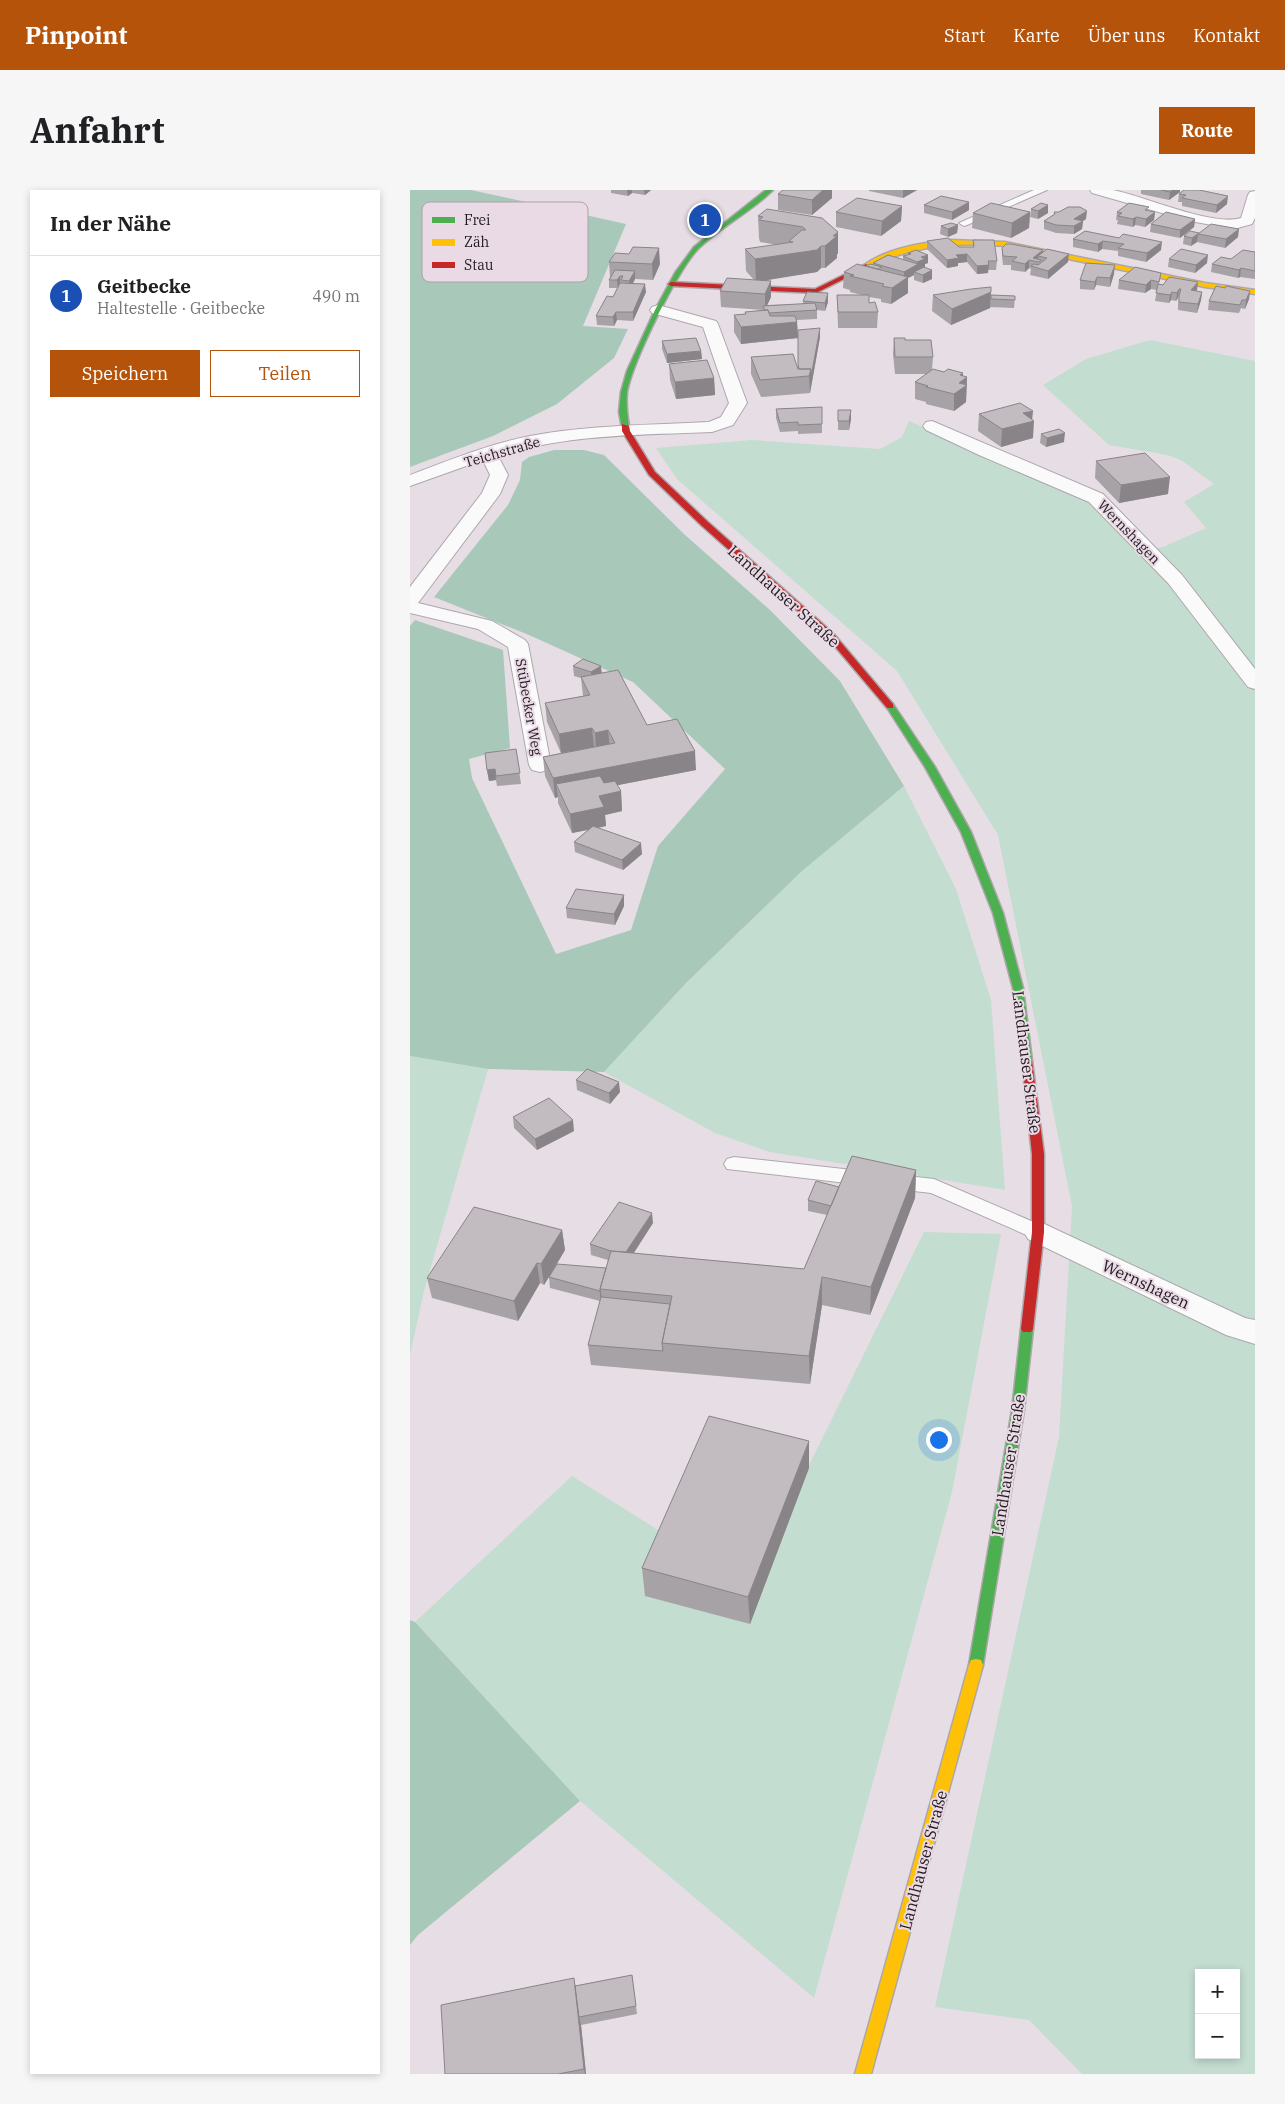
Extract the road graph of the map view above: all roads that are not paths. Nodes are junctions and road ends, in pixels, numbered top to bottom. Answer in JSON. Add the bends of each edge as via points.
{"nodes":[{"id":1,"x":770,"y":190,"type":"edge"},
{"id":2,"x":1042,"y":190,"type":"edge"},
{"id":3,"x":1097,"y":190,"type":"edge"},
{"id":4,"x":1255,"y":196,"type":"edge"},
{"id":5,"x":964,"y":222,"type":"dead end"},
{"id":6,"x":671,"y":284,"type":"junction"},
{"id":7,"x":1255,"y":292,"type":"edge"},
{"id":8,"x":658,"y":310,"type":"junction"},
{"id":9,"x":932,"y":426,"type":"dead end"},
{"id":10,"x":626,"y":431,"type":"junction"},
{"id":11,"x":487,"y":454,"type":"junction"},
{"id":12,"x":410,"y":481,"type":"edge"},
{"id":13,"x":410,"y":600,"type":"edge"},
{"id":14,"x":410,"y":607,"type":"edge"},
{"id":15,"x":1255,"y":683,"type":"edge"},
{"id":16,"x":540,"y":765,"type":"dead end"},
{"id":17,"x":734,"y":1164,"type":"dead end"},
{"id":18,"x":1038,"y":1232,"type":"junction"},
{"id":19,"x":1255,"y":1332,"type":"edge"},
{"id":20,"x":863,"y":2074,"type":"edge"}],
"edges":[{"from":1,"to":6,"type":"street","via":[[696,248]]},
{"from":2,"to":5,"type":"lane"},
{"from":3,"to":4,"type":"street","via":[[1190,217],[1234,225],[1247,221]]},
{"from":6,"to":7,"type":"street","via":[[816,291],[877,260],[915,246],[946,241],[1005,244],[1204,285]]},
{"from":6,"to":8,"type":"street"},
{"from":8,"to":10,"type":"street","via":[[630,371],[623,412]]},
{"from":8,"to":10,"type":"street","via":[[710,324],[738,403],[727,420],[712,427]]},
{"from":9,"to":15,"type":"street","name":"Wernshagen","via":[[1096,498],[1175,579]]},
{"from":10,"to":11,"type":"street","name":"Teichstraße","via":[[529,442]]},
{"from":10,"to":18,"type":"street","name":"Landhauser Straße","via":[[652,473],[830,635],[885,698],[930,767],[966,832],[998,912],[1018,988],[1038,1154]]},
{"from":11,"to":12,"type":"street","name":"Teichstraße"},
{"from":11,"to":13,"type":"street","via":[[499,475],[491,494]]},
{"from":14,"to":16,"type":"street","name":"Stübecker Weg","via":[[485,625],[518,644]]},
{"from":17,"to":18,"type":"lane","via":[[934,1186]]},
{"from":18,"to":19,"type":"street","name":"Wernshagen","via":[[1237,1327]]},
{"from":18,"to":20,"type":"street","name":"Landhauser Straße","via":[[1018,1410],[976,1668]]}]}
